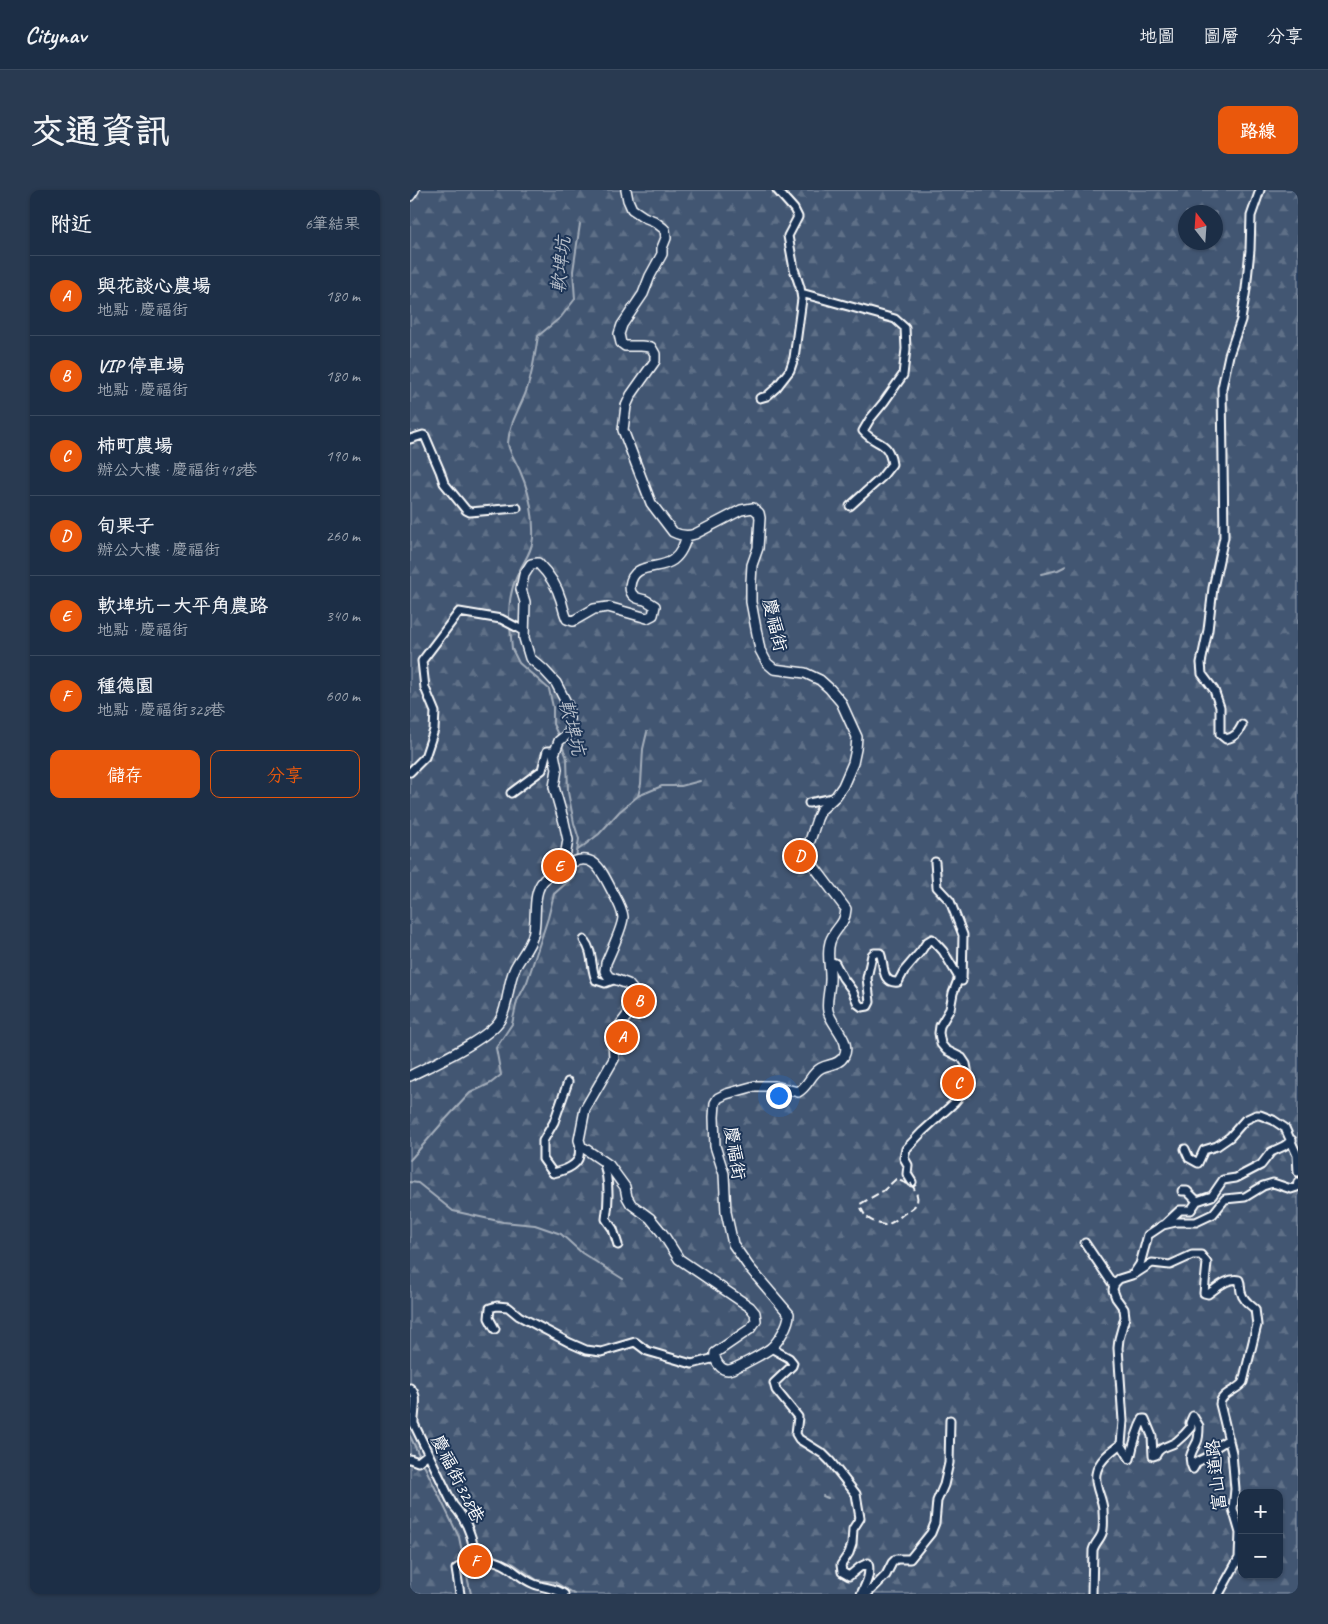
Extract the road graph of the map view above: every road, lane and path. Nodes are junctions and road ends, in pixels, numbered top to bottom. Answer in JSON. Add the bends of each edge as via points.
{"nodes":[{"id":1,"x":414,"y":190,"type":"edge"},
{"id":2,"x":626,"y":190,"type":"edge"},
{"id":3,"x":777,"y":190,"type":"edge"},
{"id":4,"x":1260,"y":190,"type":"edge"},
{"id":5,"x":410,"y":196,"type":"edge"},
{"id":6,"x":801,"y":293,"type":"junction"},
{"id":7,"x":760,"y":398,"type":"dead end"},
{"id":8,"x":410,"y":439,"type":"edge"},
{"id":9,"x":850,"y":506,"type":"dead end"},
{"id":10,"x":517,"y":508,"type":"dead end"},
{"id":11,"x":687,"y":536,"type":"junction"},
{"id":12,"x":520,"y":629,"type":"junction"},
{"id":13,"x":1242,"y":725,"type":"dead end"},
{"id":14,"x":555,"y":752,"type":"junction"},
{"id":15,"x":410,"y":772,"type":"edge"},
{"id":16,"x":511,"y":793,"type":"dead end"},
{"id":17,"x":834,"y":798,"type":"junction"},
{"id":18,"x":809,"y":803,"type":"dead end"},
{"id":19,"x":935,"y":862,"type":"dead end"},
{"id":20,"x":562,"y":868,"type":"junction"},
{"id":21,"x":584,"y":940,"type":"dead end"},
{"id":22,"x":829,"y":961,"type":"junction"},
{"id":23,"x":616,"y":980,"type":"junction"},
{"id":24,"x":957,"y":986,"type":"junction"},
{"id":25,"x":410,"y":1076,"type":"edge"},
{"id":26,"x":568,"y":1082,"type":"dead end"},
{"id":27,"x":1292,"y":1140,"type":"junction"},
{"id":28,"x":580,"y":1144,"type":"junction"},
{"id":29,"x":1185,"y":1149,"type":"dead end"},
{"id":30,"x":603,"y":1161,"type":"junction"},
{"id":31,"x":1298,"y":1172,"type":"edge"},
{"id":32,"x":912,"y":1182,"type":"dead end"},
{"id":33,"x":1298,"y":1182,"type":"edge"},
{"id":34,"x":1182,"y":1191,"type":"dead end"},
{"id":35,"x":1197,"y":1202,"type":"junction"},
{"id":36,"x":1164,"y":1225,"type":"junction"},
{"id":37,"x":1085,"y":1243,"type":"dead end"},
{"id":38,"x":618,"y":1245,"type":"dead end"},
{"id":39,"x":1134,"y":1273,"type":"junction"},
{"id":40,"x":1114,"y":1286,"type":"junction"},
{"id":41,"x":495,"y":1329,"type":"dead end"},
{"id":42,"x":771,"y":1348,"type":"junction"},
{"id":43,"x":715,"y":1358,"type":"junction"},
{"id":44,"x":410,"y":1388,"type":"edge"},
{"id":45,"x":950,"y":1420,"type":"dead end"},
{"id":46,"x":1229,"y":1439,"type":"junction"},
{"id":47,"x":1121,"y":1444,"type":"junction"},
{"id":48,"x":423,"y":1458,"type":"junction"},
{"id":49,"x":410,"y":1459,"type":"edge"},
{"id":50,"x":1238,"y":1523,"type":"edge"},
{"id":51,"x":1241,"y":1534,"type":"edge"},
{"id":52,"x":474,"y":1555,"type":"junction"},
{"id":53,"x":460,"y":1594,"type":"edge"},
{"id":54,"x":564,"y":1594,"type":"edge"},
{"id":55,"x":863,"y":1594,"type":"edge"},
{"id":56,"x":1092,"y":1594,"type":"edge"},
{"id":57,"x":1218,"y":1594,"type":"edge"}],
"edges":[{"from":1,"to":5,"type":"street"},
{"from":2,"to":11,"type":"street","via":[[632,209],[654,220],[665,230],[666,238],[643,294],[619,334],[625,346],[650,348],[656,354],[653,367],[626,406],[623,430],[651,503],[673,532]]},
{"from":3,"to":6,"type":"street","via":[[798,217],[788,236]]},
{"from":4,"to":13,"type":"street","via":[[1251,216],[1241,320],[1222,388],[1224,536],[1201,663],[1202,674],[1214,690],[1220,707],[1220,734],[1226,739],[1231,738],[1238,734]]},
{"from":6,"to":7,"type":"street","via":[[790,370],[776,388]]},
{"from":6,"to":9,"type":"street","via":[[895,319],[905,328],[903,375],[863,431],[869,438],[884,444],[892,464]]},
{"from":8,"to":10,"type":"street","via":[[426,436],[444,483],[466,510]]},
{"from":11,"to":12,"type":"street","via":[[673,560],[645,568],[635,573],[631,581],[630,590],[634,596],[655,606],[653,615],[647,618],[608,607],[594,609],[573,621],[567,619],[561,599],[547,572],[538,563],[531,564],[524,575],[521,589],[525,602]]},
{"from":11,"to":17,"type":"street","name":"慶福街","via":[[747,508],[753,508],[759,514],[751,602],[760,650],[774,669],[805,673],[820,680],[842,702],[857,737],[853,763]]},
{"from":12,"to":14,"type":"street","via":[[530,658],[556,683],[568,706],[570,732],[560,741]]},
{"from":12,"to":15,"type":"street","via":[[501,619],[459,612],[422,661],[425,688],[435,712],[434,730],[425,757]]},
{"from":14,"to":16,"type":"street","via":[[547,751],[542,770]]},
{"from":14,"to":20,"type":"street","via":[[554,787],[568,840]]},
{"from":17,"to":18,"type":"street"},
{"from":17,"to":22,"type":"street","name":"慶福街","via":[[821,810],[808,847],[810,861],[846,909],[845,919],[829,945]]},
{"from":19,"to":24,"type":"street","via":[[938,887],[950,901],[963,936],[962,983]]},
{"from":20,"to":23,"type":"street","via":[[584,859],[596,864],[620,906],[623,918],[605,971]]},
{"from":20,"to":25,"type":"street","via":[[544,881],[538,892],[533,936],[515,968],[500,1020],[486,1034]]},
{"from":21,"to":23,"type":"street","via":[[590,948],[596,980],[605,984]]},
{"from":22,"to":24,"type":"street","via":[[835,963],[858,1004],[866,1007],[870,1002],[867,978],[872,955],[880,953],[883,973],[895,983],[932,939],[958,976]]},
{"from":22,"to":42,"type":"street","name":"慶福街","via":[[828,1008],[830,1019],[842,1036],[846,1049],[844,1056],[837,1063],[811,1075],[798,1092],[774,1086],[755,1086],[726,1094],[715,1103],[715,1146],[724,1174],[726,1212],[733,1244],[789,1314],[787,1326]]},
{"from":23,"to":28,"type":"street","via":[[628,984],[633,990],[634,1000],[613,1039],[614,1059],[585,1109]]},
{"from":24,"to":32,"type":"street","via":[[939,1033],[946,1050],[962,1058],[966,1064],[969,1078],[954,1104],[906,1149],[904,1158]]},
{"from":26,"to":28,"type":"street","via":[[554,1122],[543,1141],[543,1159],[553,1173],[563,1170],[575,1164],[580,1157]]},
{"from":27,"to":29,"type":"street","via":[[1285,1128],[1256,1115],[1245,1120],[1217,1146],[1204,1150],[1198,1164],[1189,1158]]},
{"from":27,"to":31,"type":"street"},
{"from":27,"to":35,"type":"street","via":[[1271,1152],[1261,1165],[1236,1178],[1223,1180],[1212,1196]]},
{"from":28,"to":30,"type":"street"},
{"from":30,"to":38,"type":"street","via":[[607,1172],[606,1220]]},
{"from":30,"to":43,"type":"street","via":[[617,1174],[631,1204],[650,1218],[679,1259],[755,1313],[756,1321],[750,1328],[718,1350]]},
{"from":33,"to":36,"type":"street","via":[[1292,1189],[1272,1183],[1245,1197],[1225,1199],[1213,1214],[1196,1222]]},
{"from":34,"to":35,"type":"street"},
{"from":35,"to":36,"type":"street","via":[[1191,1210],[1180,1210]]},
{"from":36,"to":39,"type":"street","via":[[1148,1235],[1140,1264]]},
{"from":37,"to":40,"type":"street"},
{"from":39,"to":40,"type":"street","via":[[1119,1279]]},
{"from":39,"to":46,"type":"street","name":"富山道路","via":[[1152,1263],[1170,1265],[1192,1255],[1201,1255],[1206,1263],[1204,1293],[1208,1294],[1234,1279],[1240,1283],[1245,1302],[1254,1309],[1257,1325],[1243,1382],[1220,1400]]},
{"from":40,"to":47,"type":"street","via":[[1126,1317],[1118,1348],[1123,1421]]},
{"from":41,"to":43,"type":"street","via":[[489,1318],[490,1308],[508,1306],[519,1316],[586,1350],[601,1352],[635,1342],[647,1351],[692,1364]]},
{"from":42,"to":43,"type":"street","name":"慶福街","via":[[729,1370],[719,1366]]},
{"from":42,"to":55,"type":"street","via":[[793,1362],[774,1383],[798,1417],[796,1434],[799,1440],[823,1454],[856,1494],[860,1518],[853,1529],[849,1553],[841,1565],[842,1572],[849,1576],[868,1563]]},
{"from":44,"to":48,"type":"street","name":"慶福街328巷","via":[[416,1401],[414,1424]]},
{"from":45,"to":55,"type":"street","via":[[949,1463],[937,1501],[932,1533],[910,1559],[896,1560],[886,1575]]},
{"from":46,"to":47,"type":"street","via":[[1197,1462],[1193,1469],[1191,1455],[1199,1426],[1193,1416],[1188,1432],[1156,1455],[1153,1456],[1152,1436],[1145,1419],[1138,1428],[1130,1459]]},
{"from":46,"to":50,"type":"street","name":"富山道路","via":[[1235,1488],[1233,1509]]},
{"from":47,"to":56,"type":"street","via":[[1108,1453],[1097,1469],[1103,1529],[1093,1550]]},
{"from":48,"to":49,"type":"street","name":"慶福街328巷"},
{"from":48,"to":52,"type":"street","name":"慶福街328巷","via":[[453,1505],[464,1516]]},
{"from":51,"to":57,"type":"street","name":"富山道路","via":[[1238,1558]]},
{"from":52,"to":53,"type":"street","via":[[456,1569]]},
{"from":52,"to":54,"type":"street","via":[[507,1566],[526,1581]]}]}
